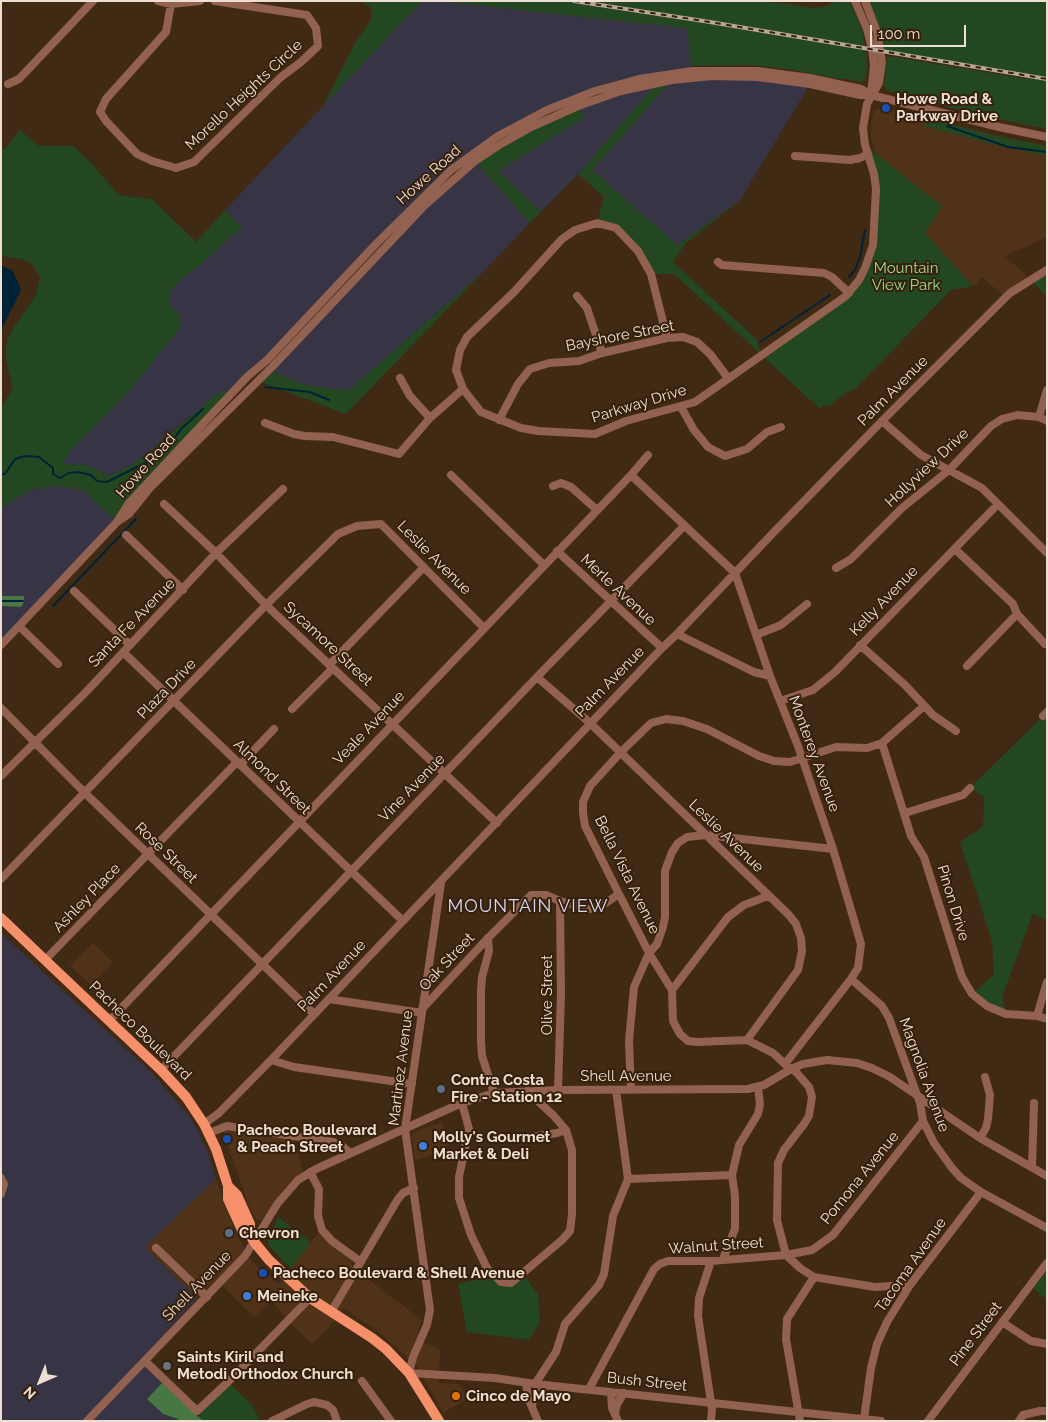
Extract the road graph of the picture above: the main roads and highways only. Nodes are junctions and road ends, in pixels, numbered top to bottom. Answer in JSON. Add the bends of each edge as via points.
{"nodes":[{"id":1,"x":1,"y":918,"type":"edge"},
{"id":2,"x":439,"y":1421,"type":"edge"}],
"edges":[{"from":1,"to":2,"type":"main road","name":"Pacheco Boulevard","via":[[186,1097],[207,1128],[228,1186],[228,1199],[242,1230],[310,1298],[386,1350],[409,1373]]}]}
